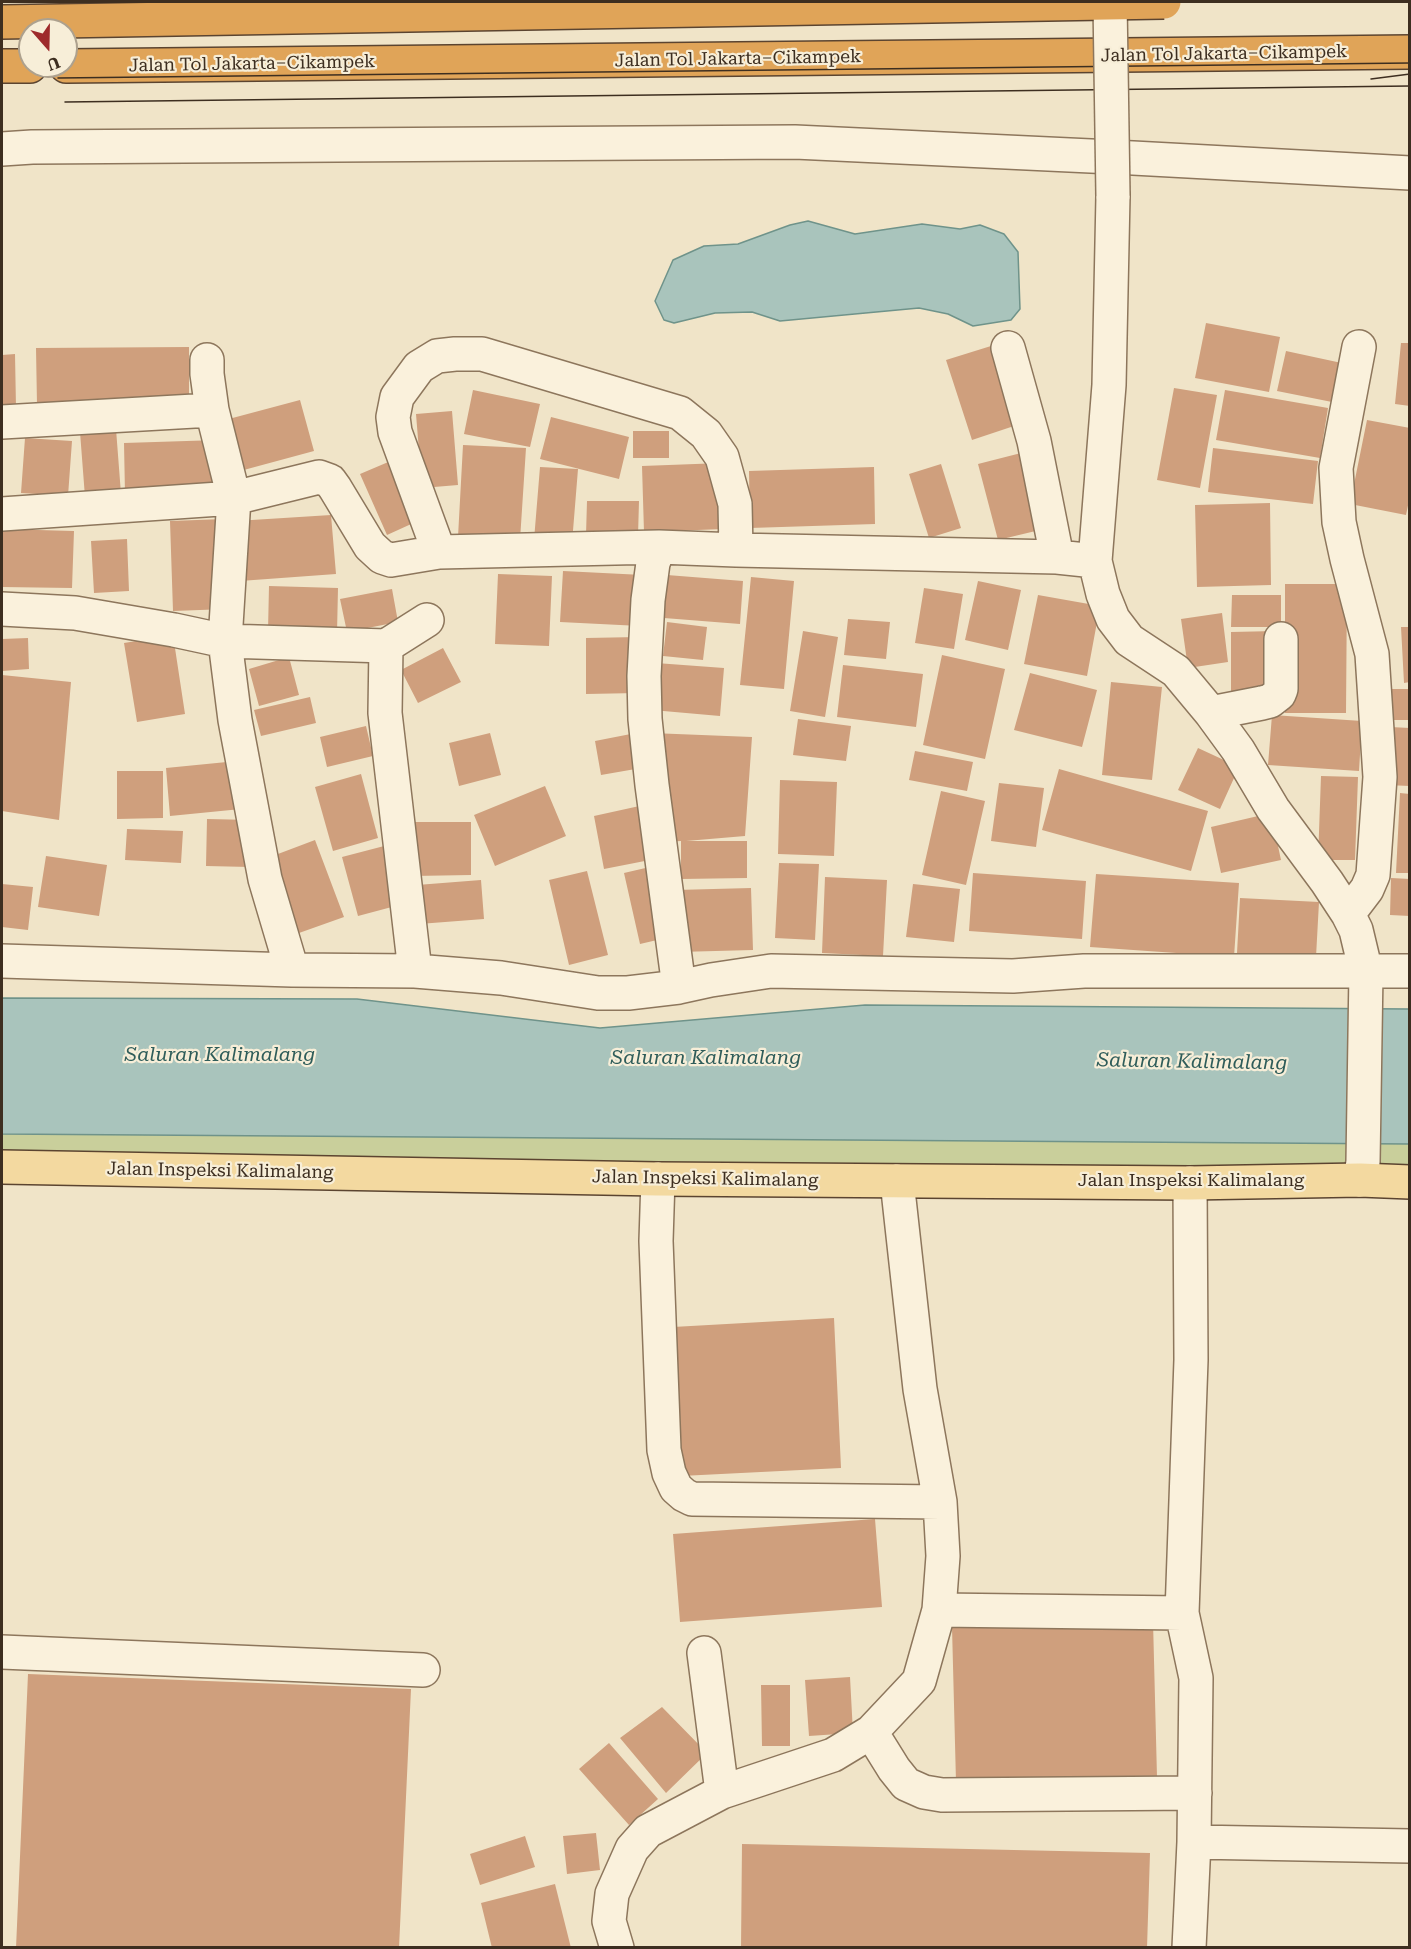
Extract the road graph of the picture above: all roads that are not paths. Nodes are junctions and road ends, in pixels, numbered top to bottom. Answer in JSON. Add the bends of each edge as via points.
{"nodes":[{"id":1,"x":1110,"y":2,"type":"edge"},
{"id":2,"x":1164,"y":2,"type":"edge"},
{"id":3,"x":2,"y":22,"type":"edge"},
{"id":4,"x":1410,"y":52,"type":"edge"},
{"id":5,"x":2,"y":66,"type":"edge"},
{"id":6,"x":18,"y":66,"type":"edge"},
{"id":7,"x":78,"y":66,"type":"edge"},
{"id":8,"x":2,"y":149,"type":"edge"},
{"id":9,"x":1410,"y":173,"type":"edge"},
{"id":10,"x":1359,"y":347,"type":"dead end"},
{"id":11,"x":1008,"y":348,"type":"dead end"},
{"id":12,"x":207,"y":360,"type":"dead end"},
{"id":13,"x":212,"y":410,"type":"junction"},
{"id":14,"x":2,"y":422,"type":"edge"},
{"id":15,"x":234,"y":498,"type":"junction"},
{"id":16,"x":2,"y":514,"type":"edge"},
{"id":17,"x":659,"y":547,"type":"junction"},
{"id":18,"x":736,"y":550,"type":"junction"},
{"id":19,"x":435,"y":553,"type":"junction"},
{"id":20,"x":1057,"y":557,"type":"junction"},
{"id":21,"x":1095,"y":561,"type":"junction"},
{"id":22,"x":2,"y":609,"type":"edge"},
{"id":23,"x":427,"y":620,"type":"dead end"},
{"id":24,"x":1281,"y":639,"type":"dead end"},
{"id":25,"x":225,"y":641,"type":"junction"},
{"id":26,"x":386,"y":646,"type":"junction"},
{"id":27,"x":1211,"y":713,"type":"junction"},
{"id":28,"x":1348,"y":914,"type":"junction"},
{"id":29,"x":2,"y":961,"type":"edge"},
{"id":30,"x":292,"y":970,"type":"junction"},
{"id":31,"x":415,"y":971,"type":"junction"},
{"id":32,"x":1410,"y":971,"type":"edge"},
{"id":33,"x":1365,"y":986,"type":"junction"},
{"id":34,"x":679,"y":987,"type":"junction"},
{"id":35,"x":2,"y":1167,"type":"edge"},
{"id":36,"x":1361,"y":1171,"type":"junction"},
{"id":37,"x":657,"y":1179,"type":"junction"},
{"id":38,"x":897,"y":1180,"type":"junction"},
{"id":39,"x":1410,"y":1182,"type":"edge"},
{"id":40,"x":1190,"y":1183,"type":"junction"},
{"id":41,"x":940,"y":1502,"type":"junction"},
{"id":42,"x":939,"y":1610,"type":"junction"},
{"id":43,"x":1182,"y":1613,"type":"junction"},
{"id":44,"x":2,"y":1652,"type":"edge"},
{"id":45,"x":704,"y":1653,"type":"dead end"},
{"id":46,"x":423,"y":1670,"type":"dead end"},
{"id":47,"x":872,"y":1732,"type":"junction"},
{"id":48,"x":722,"y":1792,"type":"junction"},
{"id":49,"x":1195,"y":1793,"type":"junction"},
{"id":50,"x":1194,"y":1842,"type":"junction"},
{"id":51,"x":1410,"y":1846,"type":"edge"},
{"id":52,"x":617,"y":1947,"type":"edge"},
{"id":53,"x":1189,"y":1947,"type":"edge"}],
"edges":[{"from":1,"to":21,"type":"street","bridge":true,"via":[[1113,196],[1109,385]]},
{"from":2,"to":3,"type":"highway","bridge":true},
{"from":4,"to":7,"type":"highway","name":"Jalan Tol Jakarta–Cikampek"},
{"from":5,"to":6,"type":"highway"},
{"from":8,"to":9,"type":"street","via":[[795,142]]},
{"from":10,"to":28,"type":"street","via":[[1336,468],[1339,522],[1372,654],[1380,777],[1373,875]]},
{"from":11,"to":20,"type":"street","via":[[1034,441]]},
{"from":12,"to":13,"type":"street"},
{"from":13,"to":14,"type":"street"},
{"from":13,"to":15,"type":"street"},
{"from":15,"to":16,"type":"street"},
{"from":15,"to":19,"type":"street","via":[[318,477],[330,481],[370,546],[382,557],[391,560]]},
{"from":15,"to":25,"type":"street"},
{"from":17,"to":18,"type":"street"},
{"from":17,"to":19,"type":"street"},
{"from":17,"to":34,"type":"street","via":[[648,600],[645,719]]},
{"from":18,"to":19,"type":"street","via":[[735,504],[722,457],[706,434],[680,413],[482,354],[455,354],[437,356],[419,367],[397,397],[393,417]]},
{"from":18,"to":20,"type":"street"},
{"from":20,"to":21,"type":"street"},
{"from":21,"to":27,"type":"street","via":[[1113,619],[1129,640],[1176,671]]},
{"from":22,"to":25,"type":"street","via":[[75,613]]},
{"from":23,"to":26,"type":"street"},
{"from":24,"to":27,"type":"street","via":[[1279,694],[1270,701]]},
{"from":25,"to":26,"type":"street"},
{"from":25,"to":30,"type":"street","via":[[265,879]]},
{"from":26,"to":31,"type":"street","via":[[385,713]]},
{"from":27,"to":28,"type":"street"},
{"from":28,"to":33,"type":"street","via":[[1356,930]]},
{"from":29,"to":30,"type":"street"},
{"from":30,"to":31,"type":"street"},
{"from":31,"to":34,"type":"street","via":[[501,978],[598,993]]},
{"from":32,"to":33,"type":"street"},
{"from":33,"to":34,"type":"street","via":[[1084,971],[1013,976],[771,971]]},
{"from":33,"to":36,"type":"street"},
{"from":35,"to":37,"type":"main road","name":"Jalan Inspeksi Kalimalang"},
{"from":36,"to":39,"type":"main road","name":"Jalan Inspeksi Kalimalang"},
{"from":36,"to":40,"type":"main road","name":"Jalan Inspeksi Kalimalang"},
{"from":37,"to":38,"type":"main road","name":"Jalan Inspeksi Kalimalang"},
{"from":37,"to":41,"type":"street","via":[[664,1450],[676,1488],[692,1499]]},
{"from":38,"to":40,"type":"main road","name":"Jalan Inspeksi Kalimalang"},
{"from":38,"to":41,"type":"street","via":[[920,1389]]},
{"from":40,"to":43,"type":"street","via":[[1191,1360]]},
{"from":41,"to":42,"type":"street"},
{"from":42,"to":43,"type":"street"},
{"from":42,"to":47,"type":"street","via":[[919,1681]]},
{"from":43,"to":49,"type":"street","via":[[1196,1678]]},
{"from":44,"to":46,"type":"street"},
{"from":45,"to":48,"type":"street"},
{"from":47,"to":48,"type":"street","via":[[833,1755]]},
{"from":47,"to":49,"type":"street","via":[[906,1784],[924,1792]]},
{"from":48,"to":52,"type":"street","via":[[648,1831],[632,1849],[612,1894],[609,1921]]},
{"from":49,"to":50,"type":"street"},
{"from":50,"to":51,"type":"street"},
{"from":50,"to":53,"type":"street"}]}
